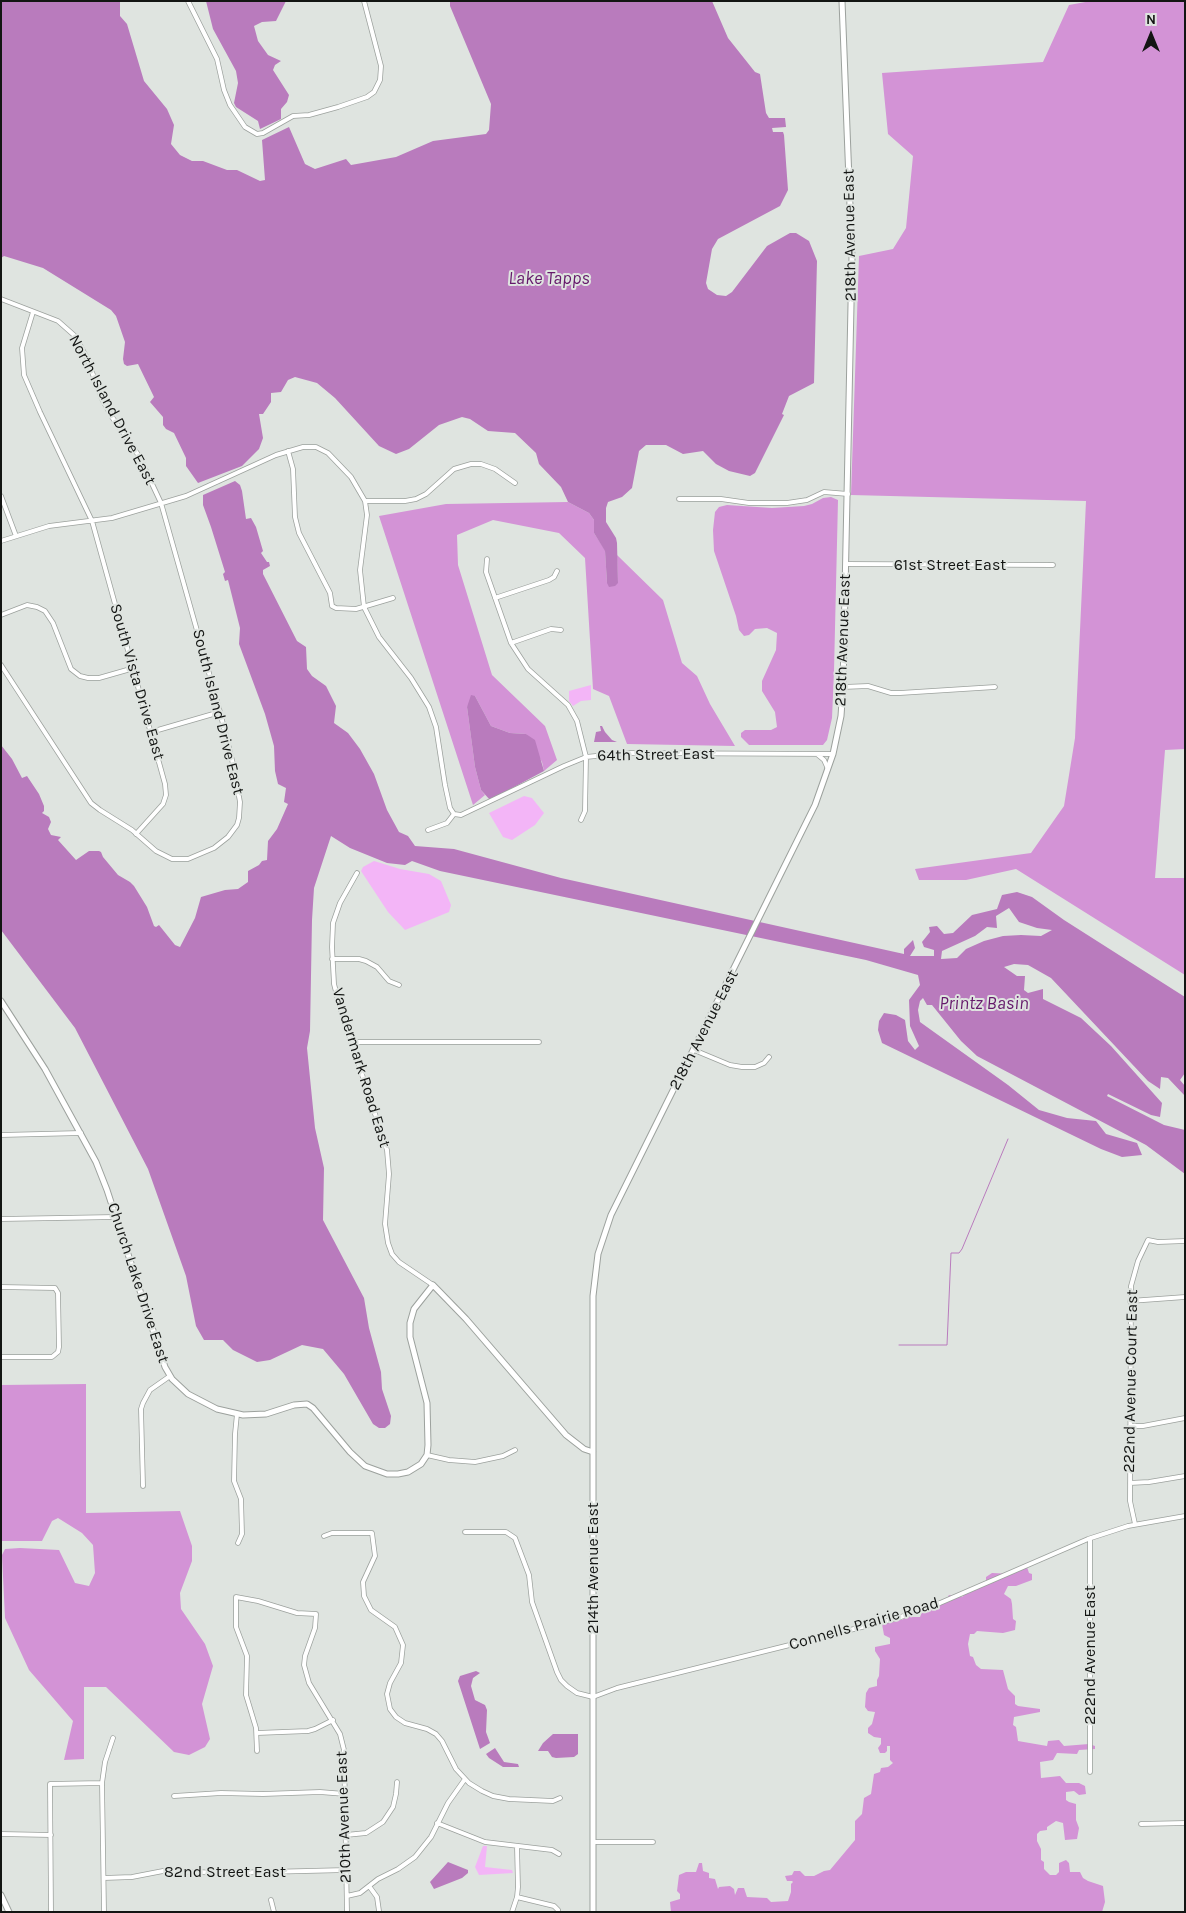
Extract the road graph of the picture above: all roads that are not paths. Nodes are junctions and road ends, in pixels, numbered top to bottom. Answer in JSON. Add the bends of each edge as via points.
{"nodes":[{"id":1,"x":188,"y":1,"type":"edge"},
{"id":2,"x":364,"y":1,"type":"edge"},
{"id":3,"x":842,"y":1,"type":"edge"},
{"id":4,"x":1,"y":299,"type":"edge"},
{"id":5,"x":33,"y":312,"type":"junction"},
{"id":6,"x":288,"y":451,"type":"junction"},
{"id":7,"x":515,"y":483,"type":"dead end"},
{"id":8,"x":848,"y":494,"type":"junction"},
{"id":9,"x":1,"y":496,"type":"edge"},
{"id":10,"x":678,"y":499,"type":"dead end"},
{"id":11,"x":365,"y":501,"type":"junction"},
{"id":12,"x":161,"y":504,"type":"junction"},
{"id":13,"x":92,"y":521,"type":"junction"},
{"id":14,"x":16,"y":536,"type":"junction"},
{"id":15,"x":1,"y":541,"type":"edge"},
{"id":16,"x":487,"y":559,"type":"dead end"},
{"id":17,"x":846,"y":564,"type":"junction"},
{"id":18,"x":1053,"y":565,"type":"dead end"},
{"id":19,"x":557,"y":571,"type":"dead end"},
{"id":20,"x":393,"y":598,"type":"dead end"},
{"id":21,"x":496,"y":598,"type":"junction"},
{"id":22,"x":364,"y":607,"type":"junction"},
{"id":23,"x":1,"y":615,"type":"edge"},
{"id":24,"x":560,"y":630,"type":"dead end"},
{"id":25,"x":511,"y":643,"type":"junction"},
{"id":26,"x":1,"y":665,"type":"edge"},
{"id":27,"x":134,"y":668,"type":"junction"},
{"id":28,"x":843,"y":687,"type":"junction"},
{"id":29,"x":995,"y":687,"type":"dead end"},
{"id":30,"x":220,"y":712,"type":"junction"},
{"id":31,"x":151,"y":732,"type":"junction"},
{"id":32,"x":813,"y":754,"type":"junction"},
{"id":33,"x":833,"y":754,"type":"junction"},
{"id":34,"x":586,"y":757,"type":"junction"},
{"id":35,"x":828,"y":769,"type":"junction"},
{"id":36,"x":454,"y":814,"type":"junction"},
{"id":37,"x":581,"y":820,"type":"dead end"},
{"id":38,"x":428,"y":830,"type":"dead end"},
{"id":39,"x":136,"y":834,"type":"junction"},
{"id":40,"x":357,"y":873,"type":"dead end"},
{"id":41,"x":332,"y":959,"type":"junction"},
{"id":42,"x":399,"y":986,"type":"dead end"},
{"id":43,"x":1,"y":1001,"type":"edge"},
{"id":44,"x":351,"y":1042,"type":"junction"},
{"id":45,"x":539,"y":1042,"type":"dead end"},
{"id":46,"x":694,"y":1050,"type":"junction"},
{"id":47,"x":769,"y":1057,"type":"dead end"},
{"id":48,"x":81,"y":1133,"type":"junction"},
{"id":49,"x":1,"y":1135,"type":"edge"},
{"id":50,"x":115,"y":1217,"type":"junction"},
{"id":51,"x":1,"y":1219,"type":"edge"},
{"id":52,"x":607,"y":1226,"type":"joint"},
{"id":53,"x":1185,"y":1241,"type":"edge"},
{"id":54,"x":433,"y":1286,"type":"junction"},
{"id":55,"x":1,"y":1287,"type":"edge"},
{"id":56,"x":1185,"y":1297,"type":"edge"},
{"id":57,"x":1130,"y":1301,"type":"junction"},
{"id":58,"x":1,"y":1357,"type":"edge"},
{"id":59,"x":170,"y":1376,"type":"junction"},
{"id":60,"x":237,"y":1414,"type":"junction"},
{"id":61,"x":1185,"y":1418,"type":"edge"},
{"id":62,"x":1130,"y":1426,"type":"junction"},
{"id":63,"x":515,"y":1450,"type":"dead end"},
{"id":64,"x":593,"y":1452,"type":"junction"},
{"id":65,"x":427,"y":1455,"type":"junction"},
{"id":66,"x":1185,"y":1476,"type":"edge"},
{"id":67,"x":1130,"y":1483,"type":"junction"},
{"id":68,"x":143,"y":1486,"type":"dead end"},
{"id":69,"x":1185,"y":1516,"type":"edge"},
{"id":70,"x":1134,"y":1524,"type":"junction"},
{"id":71,"x":465,"y":1532,"type":"dead end"},
{"id":72,"x":324,"y":1536,"type":"dead end"},
{"id":73,"x":1090,"y":1539,"type":"junction"},
{"id":74,"x":238,"y":1543,"type":"dead end"},
{"id":75,"x":593,"y":1697,"type":"junction"},
{"id":76,"x":332,"y":1720,"type":"junction"},
{"id":77,"x":257,"y":1733,"type":"junction"},
{"id":78,"x":113,"y":1738,"type":"dead end"},
{"id":79,"x":257,"y":1751,"type":"dead end"},
{"id":80,"x":1090,"y":1772,"type":"dead end"},
{"id":81,"x":464,"y":1779,"type":"junction"},
{"id":82,"x":397,"y":1782,"type":"dead end"},
{"id":83,"x":102,"y":1783,"type":"junction"},
{"id":84,"x":345,"y":1794,"type":"junction"},
{"id":85,"x":174,"y":1796,"type":"dead end"},
{"id":86,"x":560,"y":1798,"type":"dead end"},
{"id":87,"x":437,"y":1823,"type":"junction"},
{"id":88,"x":1185,"y":1823,"type":"edge"},
{"id":89,"x":1141,"y":1824,"type":"dead end"},
{"id":90,"x":1,"y":1834,"type":"edge"},
{"id":91,"x":51,"y":1835,"type":"junction"},
{"id":92,"x":346,"y":1835,"type":"junction"},
{"id":93,"x":593,"y":1842,"type":"junction"},
{"id":94,"x":653,"y":1842,"type":"dead end"},
{"id":95,"x":516,"y":1847,"type":"junction"},
{"id":96,"x":559,"y":1854,"type":"dead end"},
{"id":97,"x":346,"y":1870,"type":"junction"},
{"id":98,"x":104,"y":1878,"type":"junction"},
{"id":99,"x":369,"y":1886,"type":"junction"},
{"id":100,"x":1,"y":1895,"type":"edge"},
{"id":101,"x":346,"y":1896,"type":"junction"},
{"id":102,"x":517,"y":1897,"type":"junction"},
{"id":103,"x":271,"y":1900,"type":"dead end"},
{"id":104,"x":558,"y":1910,"type":"dead end"},
{"id":105,"x":378,"y":1911,"type":"edge"},
{"id":106,"x":9,"y":1912,"type":"edge"},
{"id":107,"x":51,"y":1912,"type":"edge"},
{"id":108,"x":104,"y":1912,"type":"edge"},
{"id":109,"x":274,"y":1912,"type":"edge"},
{"id":110,"x":347,"y":1912,"type":"edge"},
{"id":111,"x":512,"y":1912,"type":"edge"},
{"id":112,"x":593,"y":1912,"type":"edge"}],
"edges":[{"from":1,"to":2,"type":"street","via":[[217,59],[230,105],[245,127],[257,134],[293,116],[338,108],[376,90],[380,66]]},
{"from":3,"to":8,"type":"street","name":"218th Avenue East","via":[[852,256]]},
{"from":4,"to":5,"type":"street","name":"North Island Drive East"},
{"from":5,"to":12,"type":"street","name":"North Island Drive East","via":[[58,321],[75,336],[102,399],[139,456]]},
{"from":5,"to":13,"type":"street","name":"South Vista Drive East","via":[[22,348],[24,375]]},
{"from":6,"to":11,"type":"street","via":[[310,446],[324,450],[351,477]]},
{"from":6,"to":12,"type":"street","via":[[192,494]]},
{"from":6,"to":22,"type":"street","via":[[293,469],[295,518],[330,593],[332,606]]},
{"from":7,"to":11,"type":"street","via":[[496,469],[471,464],[454,469],[416,499]]},
{"from":8,"to":10,"type":"street","via":[[824,492],[807,500],[787,503]]},
{"from":8,"to":17,"type":"street","name":"218th Avenue East"},
{"from":9,"to":14,"type":"street"},
{"from":11,"to":22,"type":"street","via":[[367,515],[360,570]]},
{"from":12,"to":13,"type":"street"},
{"from":12,"to":30,"type":"street","name":"South Island Drive East"},
{"from":13,"to":14,"type":"street","via":[[49,526]]},
{"from":13,"to":27,"type":"street","name":"South Vista Drive East"},
{"from":14,"to":15,"type":"street"},
{"from":16,"to":21,"type":"street","via":[[486,572]]},
{"from":17,"to":18,"type":"street","name":"61st Street East"},
{"from":17,"to":28,"type":"street","name":"218th Avenue East"},
{"from":19,"to":21,"type":"street","via":[[549,580]]},
{"from":20,"to":22,"type":"street"},
{"from":21,"to":25,"type":"street"},
{"from":22,"to":36,"type":"street","via":[[379,637],[429,707],[436,726],[450,808]]},
{"from":23,"to":27,"type":"street","via":[[27,605],[45,611],[71,669],[80,676],[99,678]]},
{"from":24,"to":25,"type":"street","via":[[552,629]]},
{"from":25,"to":34,"type":"street","via":[[528,669],[573,712]]},
{"from":26,"to":39,"type":"street","name":"South Island Drive East","via":[[91,803]]},
{"from":27,"to":31,"type":"street","name":"South Vista Drive East"},
{"from":28,"to":29,"type":"street","via":[[868,686],[891,693]]},
{"from":28,"to":33,"type":"street","name":"218th Avenue East"},
{"from":30,"to":31,"type":"street"},
{"from":30,"to":39,"type":"street","name":"South Island Drive East","via":[[239,791],[237,825],[214,848],[183,860],[160,854]]},
{"from":31,"to":39,"type":"street","name":"South Vista Drive East","via":[[166,784],[166,795],[158,812]]},
{"from":32,"to":33,"type":"street","name":"64th Street East"},
{"from":32,"to":34,"type":"street","name":"64th Street East","via":[[626,753]]},
{"from":32,"to":35,"type":"street","via":[[824,760]]},
{"from":33,"to":35,"type":"street","name":"218th Avenue East"},
{"from":34,"to":36,"type":"street","name":"64th Street East","via":[[466,813]]},
{"from":34,"to":37,"type":"street","via":[[586,811]]},
{"from":35,"to":46,"type":"street","name":"218th Avenue East","via":[[815,805]]},
{"from":36,"to":38,"type":"street","name":"64th Street East","via":[[447,823]]},
{"from":40,"to":41,"type":"street","name":"Vandermark Road East","via":[[333,923]]},
{"from":41,"to":42,"type":"street","via":[[366,961]]},
{"from":41,"to":44,"type":"street","name":"Vandermark Road East","via":[[338,1000]]},
{"from":43,"to":48,"type":"street","name":"Church Lake Drive East"},
{"from":44,"to":45,"type":"street"},
{"from":44,"to":54,"type":"street","name":"Vandermark Road East","via":[[388,1150],[388,1243],[399,1262]]},
{"from":46,"to":47,"type":"street","via":[[742,1067],[755,1067]]},
{"from":46,"to":52,"type":"street","name":"218th Avenue East"},
{"from":48,"to":49,"type":"street"},
{"from":48,"to":50,"type":"street","name":"Church Lake Drive East","via":[[96,1162]]},
{"from":50,"to":51,"type":"street"},
{"from":50,"to":59,"type":"street","name":"Church Lake Drive East"},
{"from":52,"to":64,"type":"street","name":"214th Avenue East","via":[[598,1254],[593,1289]]},
{"from":53,"to":57,"type":"street","name":"222nd Avenue Court East","via":[[1148,1240],[1134,1274]]},
{"from":54,"to":64,"type":"street","name":"Vandermark Road East","via":[[466,1319],[566,1435]]},
{"from":54,"to":65,"type":"street","via":[[414,1309],[409,1328],[428,1412]]},
{"from":55,"to":58,"type":"street","via":[[55,1288],[58,1292],[59,1347],[52,1357]]},
{"from":56,"to":57,"type":"street"},
{"from":57,"to":62,"type":"street","name":"222nd Avenue Court East"},
{"from":59,"to":60,"type":"street","name":"Church Lake Drive East","via":[[198,1400]]},
{"from":59,"to":68,"type":"street","via":[[150,1390],[143,1403]]},
{"from":60,"to":65,"type":"street","name":"Church Lake Drive East","via":[[260,1415],[307,1404],[357,1460],[387,1474],[413,1470]]},
{"from":60,"to":74,"type":"street","via":[[234,1481],[241,1498],[242,1534]]},
{"from":61,"to":62,"type":"street"},
{"from":62,"to":67,"type":"street","name":"222nd Avenue Court East"},
{"from":63,"to":65,"type":"street","via":[[475,1462]]},
{"from":64,"to":75,"type":"street","name":"214th Avenue East"},
{"from":66,"to":67,"type":"street"},
{"from":67,"to":70,"type":"street","name":"222nd Avenue Court East"},
{"from":69,"to":70,"type":"street","name":"Connells Prairie Road"},
{"from":70,"to":73,"type":"street","name":"Connells Prairie Road"},
{"from":71,"to":75,"type":"street","via":[[506,1532],[515,1538],[529,1574],[532,1602],[557,1672],[567,1686]]},
{"from":72,"to":81,"type":"street","via":[[372,1533],[374,1556],[364,1582],[364,1596],[372,1610],[395,1627],[403,1645],[401,1663],[388,1688],[390,1709],[401,1721],[436,1734]]},
{"from":73,"to":75,"type":"street","name":"Connells Prairie Road","via":[[921,1610],[617,1688]]},
{"from":73,"to":80,"type":"street","name":"222nd Avenue East"},
{"from":75,"to":93,"type":"street","name":"214th Avenue East"},
{"from":76,"to":77,"type":"street","via":[[308,1731]]},
{"from":76,"to":77,"type":"street","name":"210th Avenue East","via":[[309,1683],[305,1670],[305,1656],[315,1628],[316,1614],[297,1613],[258,1600],[236,1597],[236,1627],[248,1663],[246,1695]]},
{"from":76,"to":84,"type":"street","name":"210th Avenue East","via":[[344,1750]]},
{"from":77,"to":79,"type":"street"},
{"from":78,"to":83,"type":"street","via":[[104,1762]]},
{"from":81,"to":86,"type":"street","via":[[482,1791],[502,1798],[553,1802]]},
{"from":81,"to":87,"type":"street"},
{"from":82,"to":92,"type":"street","via":[[393,1807],[383,1822],[366,1833]]},
{"from":83,"to":91,"type":"street","via":[[50,1784]]},
{"from":83,"to":98,"type":"street"},
{"from":84,"to":85,"type":"street"},
{"from":84,"to":92,"type":"street","name":"210th Avenue East"},
{"from":87,"to":95,"type":"street","via":[[485,1842]]},
{"from":87,"to":99,"type":"street","via":[[415,1857]]},
{"from":88,"to":89,"type":"street"},
{"from":90,"to":91,"type":"street"},
{"from":91,"to":107,"type":"street"},
{"from":92,"to":97,"type":"street","name":"210th Avenue East"},
{"from":93,"to":94,"type":"street"},
{"from":93,"to":112,"type":"street","name":"214th Avenue East"},
{"from":95,"to":96,"type":"street","via":[[552,1850]]},
{"from":95,"to":102,"type":"street"},
{"from":97,"to":98,"type":"street","name":"82nd Street East","via":[[163,1872]]},
{"from":97,"to":101,"type":"street","name":"210th Avenue East"},
{"from":98,"to":108,"type":"street"},
{"from":99,"to":101,"type":"street","via":[[360,1893]]},
{"from":99,"to":105,"type":"street","via":[[376,1897]]},
{"from":100,"to":106,"type":"street"},
{"from":101,"to":110,"type":"street","name":"210th Avenue East"},
{"from":102,"to":104,"type":"street","via":[[554,1906]]},
{"from":102,"to":111,"type":"street"},
{"from":103,"to":109,"type":"street"}]}
